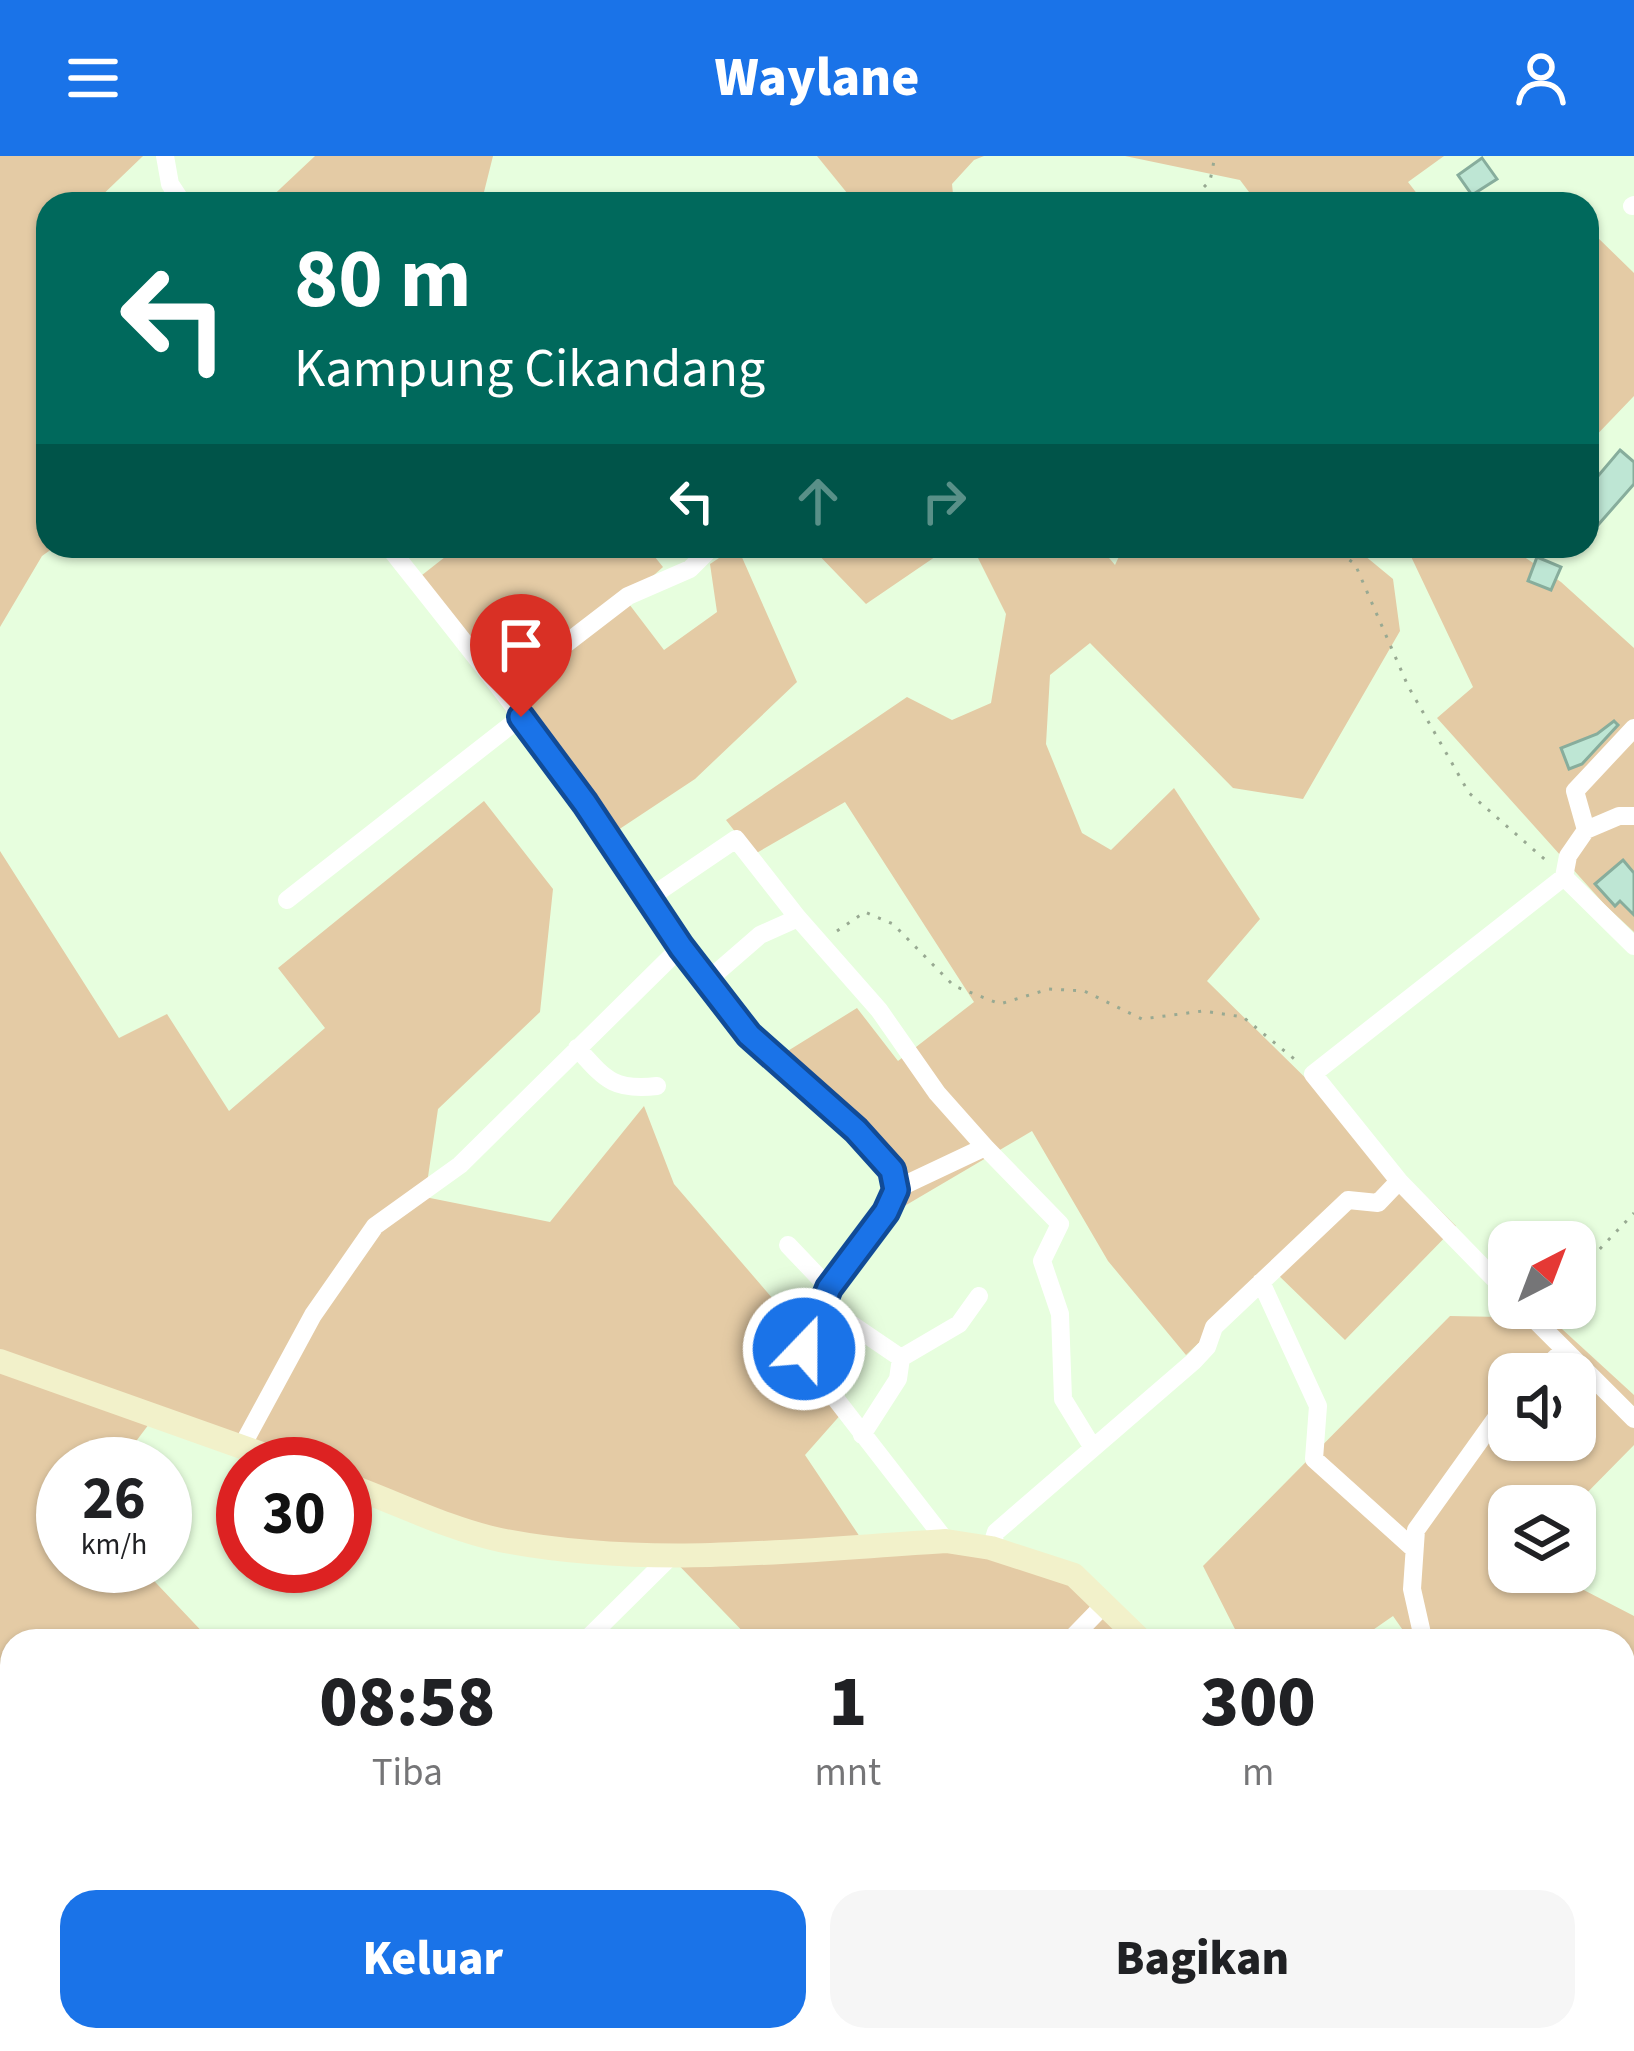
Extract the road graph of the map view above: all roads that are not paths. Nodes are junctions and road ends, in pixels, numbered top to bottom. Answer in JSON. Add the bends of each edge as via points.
{"nodes":[{"id":1,"x":165,"y":156,"type":"edge"},
{"id":2,"x":175,"y":192,"type":"edge"},
{"id":3,"x":397,"y":558,"type":"edge"},
{"id":4,"x":701,"y":558,"type":"edge"},
{"id":5,"x":503,"y":692,"type":"junction"},
{"id":6,"x":521,"y":717,"type":"junction"},
{"id":7,"x":1634,"y":728,"type":"edge"},
{"id":8,"x":1634,"y":816,"type":"edge"},
{"id":9,"x":1586,"y":830,"type":"junction"},
{"id":10,"x":1564,"y":877,"type":"junction"},
{"id":11,"x":649,"y":898,"type":"junction"},
{"id":12,"x":287,"y":900,"type":"dead end"},
{"id":13,"x":798,"y":918,"type":"junction"},
{"id":14,"x":1634,"y":946,"type":"edge"},
{"id":15,"x":681,"y":947,"type":"junction"},
{"id":16,"x":707,"y":981,"type":"junction"},
{"id":17,"x":577,"y":1048,"type":"junction"},
{"id":18,"x":657,"y":1086,"type":"dead end"},
{"id":19,"x":985,"y":1147,"type":"junction"},
{"id":20,"x":1399,"y":1180,"type":"junction"},
{"id":21,"x":896,"y":1190,"type":"junction"},
{"id":22,"x":788,"y":1245,"type":"dead end"},
{"id":23,"x":1488,"y":1272,"type":"edge"},
{"id":24,"x":1261,"y":1282,"type":"junction"},
{"id":25,"x":826,"y":1296,"type":"junction"},
{"id":26,"x":979,"y":1296,"type":"dead end"},
{"id":27,"x":1544,"y":1329,"type":"edge"},
{"id":28,"x":1564,"y":1350,"type":"junction"},
{"id":29,"x":1561,"y":1353,"type":"edge"},
{"id":30,"x":902,"y":1358,"type":"junction"},
{"id":31,"x":0,"y":1361,"type":"edge"},
{"id":32,"x":1634,"y":1419,"type":"edge"},
{"id":33,"x":1488,"y":1429,"type":"edge"},
{"id":34,"x":862,"y":1435,"type":"junction"},
{"id":35,"x":216,"y":1437,"type":"edge"},
{"id":36,"x":247,"y":1437,"type":"edge"},
{"id":37,"x":1094,"y":1448,"type":"junction"},
{"id":38,"x":372,"y":1494,"type":"edge"},
{"id":39,"x":946,"y":1541,"type":"junction"},
{"id":40,"x":991,"y":1548,"type":"junction"},
{"id":41,"x":1414,"y":1549,"type":"junction"},
{"id":42,"x":670,"y":1557,"type":"junction"},
{"id":43,"x":1104,"y":1605,"type":"junction"},
{"id":44,"x":597,"y":1629,"type":"edge"},
{"id":45,"x":1081,"y":1629,"type":"edge"},
{"id":46,"x":1129,"y":1629,"type":"edge"},
{"id":47,"x":1421,"y":1629,"type":"edge"}],
"edges":[{"from":1,"to":2,"type":"street"},
{"from":3,"to":5,"type":"street"},
{"from":4,"to":5,"type":"street","via":[[628,596]]},
{"from":5,"to":6,"type":"street"},
{"from":6,"to":11,"type":"street"},
{"from":6,"to":12,"type":"street"},
{"from":7,"to":9,"type":"street","via":[[1575,791]]},
{"from":8,"to":9,"type":"street"},
{"from":9,"to":10,"type":"street"},
{"from":10,"to":14,"type":"street"},
{"from":10,"to":20,"type":"street","via":[[1313,1074]]},
{"from":11,"to":13,"type":"street","via":[[736,839]]},
{"from":11,"to":15,"type":"street"},
{"from":13,"to":16,"type":"street","via":[[760,934]]},
{"from":13,"to":19,"type":"street"},
{"from":15,"to":16,"type":"street"},
{"from":15,"to":17,"type":"street"},
{"from":16,"to":21,"type":"street","via":[[749,1035],[856,1130],[892,1170]]},
{"from":17,"to":18,"type":"street","via":[[606,1080],[631,1089]]},
{"from":17,"to":36,"type":"street","via":[[460,1165],[375,1226]]},
{"from":19,"to":21,"type":"street"},
{"from":19,"to":37,"type":"street","via":[[1060,1224],[1042,1261],[1060,1314],[1063,1399]]},
{"from":20,"to":23,"type":"street"},
{"from":20,"to":24,"type":"street","via":[[1378,1203],[1348,1200]]},
{"from":21,"to":25,"type":"street"},
{"from":22,"to":25,"type":"street"},
{"from":24,"to":37,"type":"street","via":[[1214,1327],[1194,1361]]},
{"from":24,"to":41,"type":"street","via":[[1318,1406],[1314,1459]]},
{"from":25,"to":30,"type":"street"},
{"from":25,"to":34,"type":"street","via":[[804,1349]]},
{"from":26,"to":30,"type":"street","via":[[959,1324]]},
{"from":27,"to":28,"type":"street"},
{"from":28,"to":29,"type":"street"},
{"from":28,"to":32,"type":"street"},
{"from":30,"to":34,"type":"street","via":[[898,1379]]},
{"from":31,"to":35,"type":"street"},
{"from":33,"to":41,"type":"street","via":[[1415,1530]]},
{"from":34,"to":39,"type":"street"},
{"from":37,"to":40,"type":"street","via":[[996,1532]]},
{"from":38,"to":42,"type":"street","via":[[494,1539]]},
{"from":39,"to":40,"type":"street"},
{"from":39,"to":42,"type":"street"},
{"from":40,"to":43,"type":"street","via":[[1074,1575]]},
{"from":41,"to":47,"type":"street"},
{"from":42,"to":44,"type":"street"},
{"from":43,"to":45,"type":"street"},
{"from":43,"to":46,"type":"street"}]}
